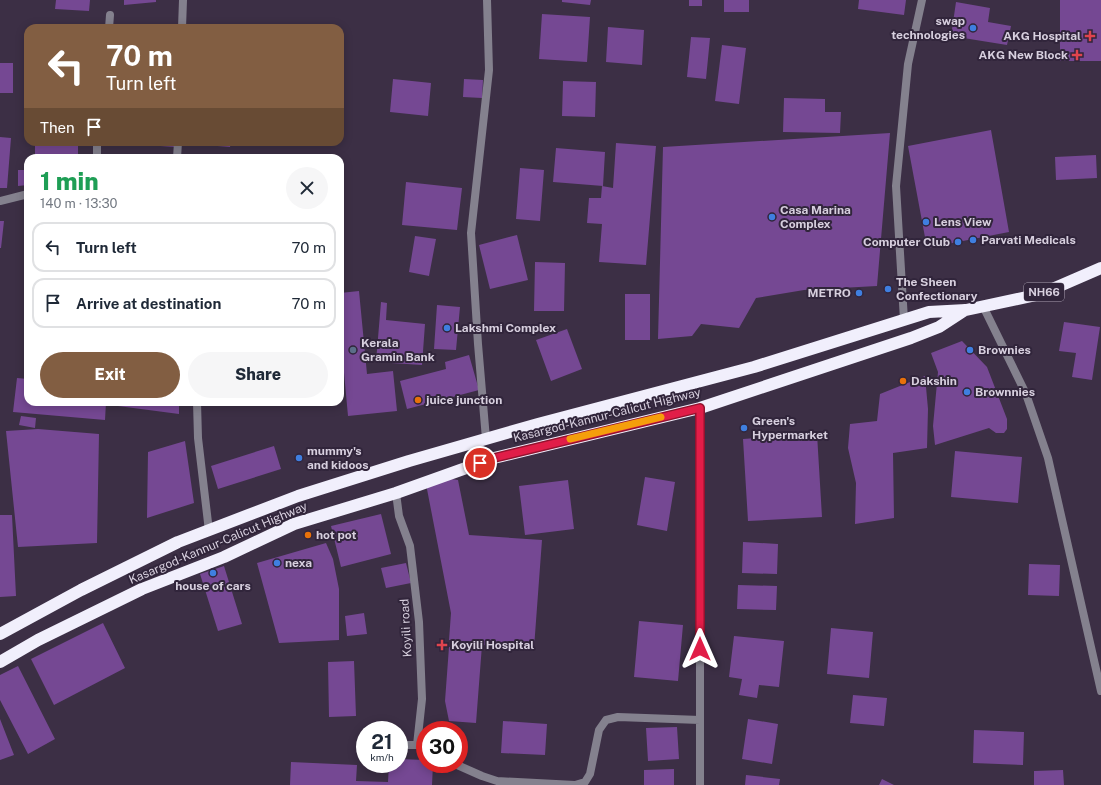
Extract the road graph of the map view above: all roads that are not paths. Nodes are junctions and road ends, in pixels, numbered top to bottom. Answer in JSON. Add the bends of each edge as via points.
{"nodes":[{"id":1,"x":183,"y":0,"type":"edge"},
{"id":2,"x":487,"y":0,"type":"edge"},
{"id":3,"x":922,"y":0,"type":"edge"},
{"id":4,"x":110,"y":15,"type":"dead end"},
{"id":5,"x":109,"y":24,"type":"edge"},
{"id":6,"x":182,"y":24,"type":"edge"},
{"id":7,"x":24,"y":195,"type":"edge"},
{"id":8,"x":0,"y":201,"type":"edge"},
{"id":9,"x":1101,"y":268,"type":"edge"},
{"id":10,"x":983,"y":306,"type":"junction"},
{"id":11,"x":966,"y":310,"type":"junction"},
{"id":12,"x":904,"y":320,"type":"junction"},
{"id":13,"x":197,"y":406,"type":"edge"},
{"id":14,"x":700,"y":408,"type":"junction"},
{"id":15,"x":486,"y":438,"type":"junction"},
{"id":16,"x":396,"y":493,"type":"junction"},
{"id":17,"x":209,"y":531,"type":"junction"},
{"id":18,"x":0,"y":634,"type":"edge"},
{"id":19,"x":0,"y":662,"type":"edge"},
{"id":20,"x":1101,"y":691,"type":"edge"},
{"id":21,"x":700,"y":720,"type":"junction"},
{"id":22,"x":420,"y":721,"type":"edge"},
{"id":23,"x":468,"y":770,"type":"edge"},
{"id":24,"x":700,"y":785,"type":"edge"}],
"edges":[{"from":1,"to":6,"type":"street"},
{"from":2,"to":15,"type":"street","via":[[489,70],[472,233]]},
{"from":3,"to":12,"type":"street","via":[[908,64],[896,186]]},
{"from":4,"to":5,"type":"street"},
{"from":7,"to":8,"type":"street"},
{"from":9,"to":10,"type":"highway","number":"NH66","via":[[1041,294]]},
{"from":10,"to":11,"type":"highway"},
{"from":10,"to":20,"type":"street","via":[[1026,394],[1048,458]]},
{"from":11,"to":12,"type":"highway","name":"Kasargod-Kannur-Calicut Highway","via":[[929,312]]},
{"from":11,"to":14,"type":"highway","name":"Kasargod-Kannur-Calicut Highway","via":[[938,327],[911,338]]},
{"from":12,"to":15,"type":"highway","name":"Kasargod-Kannur-Calicut Highway","via":[[754,367]]},
{"from":13,"to":17,"type":"street","via":[[198,438]]},
{"from":14,"to":16,"type":"highway","name":"Kasargod-Kannur-Calicut Highway","via":[[494,458]]},
{"from":14,"to":21,"type":"street"},
{"from":15,"to":17,"type":"highway","name":"Kasargod-Kannur-Calicut Highway","via":[[298,496]]},
{"from":16,"to":19,"type":"highway","name":"Kasargod-Kannur-Calicut Highway","via":[[294,524],[224,557],[142,589],[38,640]]},
{"from":16,"to":22,"type":"street","name":"Koyili road","via":[[399,516],[410,546],[419,622],[422,699]]},
{"from":17,"to":18,"type":"highway","name":"Kasargod-Kannur-Calicut Highway","via":[[178,542]]},
{"from":21,"to":23,"type":"street","via":[[618,717],[606,720],[599,730],[590,774],[585,782],[575,784],[497,781]]},
{"from":21,"to":24,"type":"street"}]}
